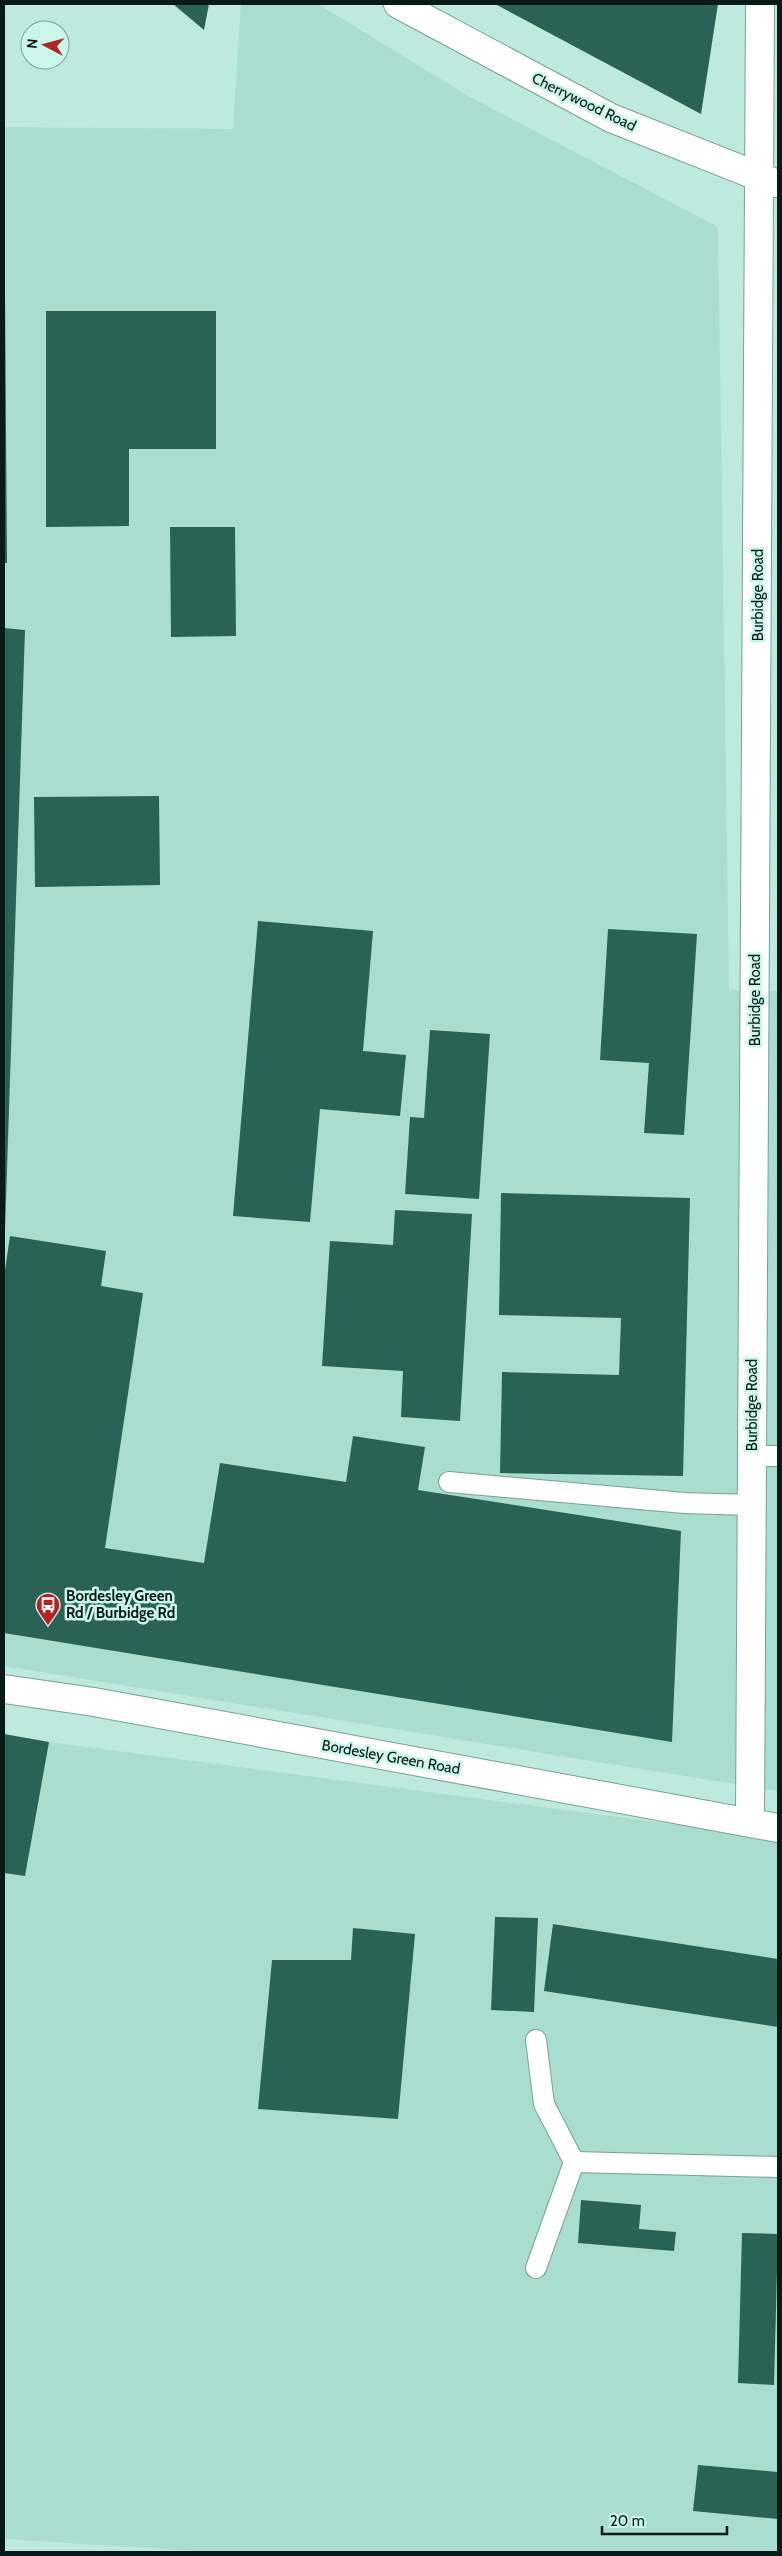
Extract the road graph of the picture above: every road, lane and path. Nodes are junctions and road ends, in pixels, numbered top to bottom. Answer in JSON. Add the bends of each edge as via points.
{"nodes":[{"id":1,"x":398,"y":4,"type":"edge"},
{"id":2,"x":760,"y":4,"type":"edge"},
{"id":3,"x":769,"y":181,"type":"edge"},
{"id":4,"x":765,"y":1456,"type":"edge"},
{"id":5,"x":449,"y":1482,"type":"dead end"},
{"id":6,"x":752,"y":1505,"type":"junction"},
{"id":7,"x":4,"y":1689,"type":"edge"},
{"id":8,"x":750,"y":1822,"type":"junction"},
{"id":9,"x":778,"y":1828,"type":"edge"},
{"id":10,"x":536,"y":2040,"type":"dead end"},
{"id":11,"x":574,"y":2162,"type":"junction"},
{"id":12,"x":778,"y":2167,"type":"edge"},
{"id":13,"x":536,"y":2268,"type":"dead end"}],
"edges":[{"from":1,"to":3,"type":"street","name":"Cherrywood Road","via":[[611,118]]},
{"from":2,"to":3,"type":"street","name":"Burbidge Road"},
{"from":3,"to":4,"type":"street","name":"Burbidge Road"},
{"from":4,"to":6,"type":"street","name":"Burbidge Road"},
{"from":5,"to":6,"type":"lane","via":[[684,1503]]},
{"from":6,"to":8,"type":"street","name":"Burbidge Road"},
{"from":7,"to":8,"type":"street","name":"Bordesley Green Road","via":[[94,1702]]},
{"from":8,"to":9,"type":"street","name":"Bordesley Green Road"},
{"from":10,"to":11,"type":"lane","via":[[544,2104]]},
{"from":11,"to":12,"type":"lane"},
{"from":11,"to":13,"type":"lane"}]}
